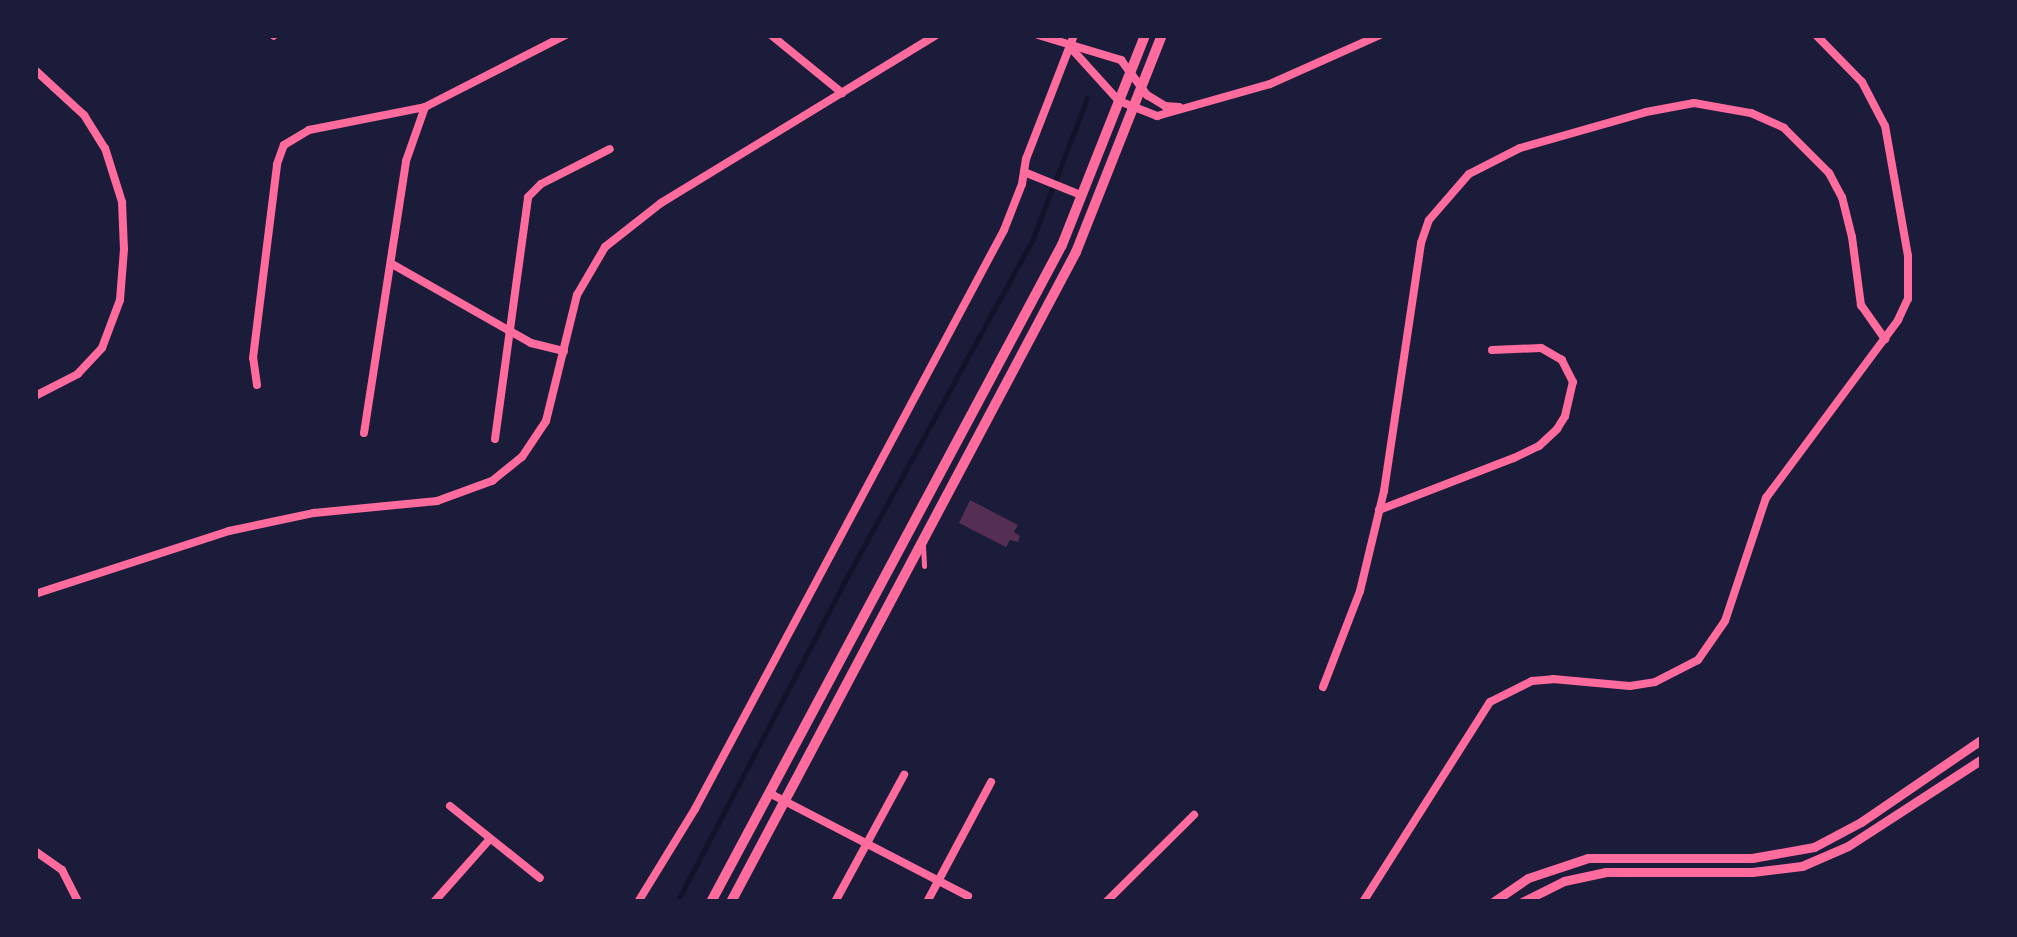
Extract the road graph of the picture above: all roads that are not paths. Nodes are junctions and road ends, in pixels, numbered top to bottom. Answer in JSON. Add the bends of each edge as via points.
{"nodes":[{"id":1,"x":566,"y":35,"type":"edge"},
{"id":2,"x":771,"y":35,"type":"edge"},
{"id":3,"x":936,"y":35,"type":"edge"},
{"id":4,"x":1038,"y":35,"type":"edge"},
{"id":5,"x":1074,"y":35,"type":"edge"},
{"id":6,"x":1145,"y":35,"type":"edge"},
{"id":7,"x":1162,"y":35,"type":"edge"},
{"id":8,"x":1380,"y":35,"type":"edge"},
{"id":9,"x":1816,"y":35,"type":"edge"},
{"id":10,"x":1070,"y":47,"type":"junction"},
{"id":11,"x":35,"y":70,"type":"edge"},
{"id":12,"x":1130,"y":72,"type":"junction"},
{"id":13,"x":1141,"y":88,"type":"junction"},
{"id":14,"x":842,"y":93,"type":"junction"},
{"id":15,"x":1119,"y":101,"type":"junction"},
{"id":16,"x":425,"y":107,"type":"junction"},
{"id":17,"x":1186,"y":108,"type":"junction"},
{"id":18,"x":1132,"y":110,"type":"junction"},
{"id":19,"x":610,"y":149,"type":"dead end"},
{"id":20,"x":1028,"y":174,"type":"junction"},
{"id":21,"x":1076,"y":193,"type":"junction"},
{"id":22,"x":1062,"y":244,"type":"junction"},
{"id":23,"x":1076,"y":252,"type":"junction"},
{"id":24,"x":392,"y":264,"type":"junction"},
{"id":25,"x":508,"y":330,"type":"junction"},
{"id":26,"x":1884,"y":339,"type":"junction"},
{"id":27,"x":564,"y":350,"type":"junction"},
{"id":28,"x":1492,"y":350,"type":"dead end"},
{"id":29,"x":257,"y":384,"type":"dead end"},
{"id":30,"x":35,"y":396,"type":"edge"},
{"id":31,"x":364,"y":433,"type":"dead end"},
{"id":32,"x":496,"y":439,"type":"dead end"},
{"id":33,"x":1380,"y":510,"type":"junction"},
{"id":34,"x":908,"y":538,"type":"junction"},
{"id":35,"x":923,"y":546,"type":"junction"},
{"id":36,"x":924,"y":566,"type":"dead end"},
{"id":37,"x":35,"y":594,"type":"edge"},
{"id":38,"x":1322,"y":687,"type":"dead end"},
{"id":39,"x":1982,"y":739,"type":"edge"},
{"id":40,"x":1982,"y":759,"type":"edge"},
{"id":41,"x":904,"y":775,"type":"dead end"},
{"id":42,"x":991,"y":782,"type":"dead end"},
{"id":43,"x":771,"y":794,"type":"junction"},
{"id":44,"x":786,"y":802,"type":"junction"},
{"id":45,"x":450,"y":806,"type":"dead end"},
{"id":46,"x":1194,"y":815,"type":"dead end"},
{"id":47,"x":490,"y":839,"type":"junction"},
{"id":48,"x":865,"y":844,"type":"junction"},
{"id":49,"x":35,"y":851,"type":"edge"},
{"id":50,"x":540,"y":878,"type":"dead end"},
{"id":51,"x":938,"y":884,"type":"junction"},
{"id":52,"x":968,"y":896,"type":"dead end"},
{"id":53,"x":78,"y":902,"type":"edge"},
{"id":54,"x":434,"y":902,"type":"edge"},
{"id":55,"x":638,"y":902,"type":"edge"},
{"id":56,"x":711,"y":902,"type":"edge"},
{"id":57,"x":731,"y":902,"type":"edge"},
{"id":58,"x":835,"y":902,"type":"edge"},
{"id":59,"x":928,"y":902,"type":"edge"},
{"id":60,"x":1106,"y":902,"type":"edge"},
{"id":61,"x":1362,"y":902,"type":"edge"},
{"id":62,"x":1493,"y":902,"type":"edge"},
{"id":63,"x":1522,"y":902,"type":"edge"}],
"edges":[{"from":1,"to":16,"type":"street"},
{"from":2,"to":14,"type":"street"},
{"from":3,"to":14,"type":"street"},
{"from":4,"to":10,"type":"street"},
{"from":5,"to":10,"type":"street"},
{"from":6,"to":12,"type":"main road"},
{"from":7,"to":13,"type":"main road"},
{"from":8,"to":17,"type":"street","via":[[1270,84]]},
{"from":9,"to":26,"type":"street","via":[[1862,82],[1891,149],[1909,280],[1908,300]]},
{"from":10,"to":12,"type":"street","via":[[1121,60]]},
{"from":10,"to":15,"type":"street"},
{"from":10,"to":20,"type":"street"},
{"from":11,"to":30,"type":"street","via":[[84,115],[105,148],[122,202],[124,249],[120,300],[102,348],[78,374]]},
{"from":12,"to":13,"type":"street"},
{"from":12,"to":15,"type":"main road"},
{"from":13,"to":17,"type":"street","via":[[1165,106]]},
{"from":13,"to":18,"type":"main road"},
{"from":14,"to":27,"type":"street","via":[[620,234],[584,278]]},
{"from":15,"to":18,"type":"street"},
{"from":15,"to":21,"type":"main road"},
{"from":16,"to":24,"type":"street","via":[[406,161]]},
{"from":16,"to":29,"type":"street","via":[[308,130],[284,145],[253,358]]},
{"from":17,"to":18,"type":"street","via":[[1157,116]]},
{"from":18,"to":23,"type":"main road"},
{"from":19,"to":25,"type":"street","via":[[541,184],[528,198]]},
{"from":20,"to":21,"type":"street"},
{"from":20,"to":55,"type":"street","via":[[712,776]]},
{"from":21,"to":22,"type":"main road"},
{"from":22,"to":23,"type":"street"},
{"from":22,"to":34,"type":"main road"},
{"from":23,"to":35,"type":"main road"},
{"from":24,"to":25,"type":"street"},
{"from":24,"to":31,"type":"street"},
{"from":25,"to":27,"type":"street"},
{"from":25,"to":32,"type":"street"},
{"from":26,"to":33,"type":"street","via":[[1861,305],[1842,198],[1829,173],[1784,128],[1751,113],[1694,103],[1520,148],[1469,174],[1429,220],[1420,243]]},
{"from":26,"to":61,"type":"street","via":[[1766,498],[1725,621],[1698,660],[1656,682],[1532,681],[1490,702]]},
{"from":27,"to":37,"type":"street","via":[[554,402],[535,440],[508,470],[476,490],[267,522]]},
{"from":28,"to":33,"type":"street","via":[[1542,348],[1562,360],[1572,382],[1557,429],[1514,458]]},
{"from":33,"to":38,"type":"street","via":[[1360,591]]},
{"from":34,"to":35,"type":"street"},
{"from":34,"to":43,"type":"main road"},
{"from":35,"to":36,"type":"street"},
{"from":35,"to":44,"type":"main road"},
{"from":39,"to":62,"type":"street","via":[[1814,847],[1752,858],[1588,858],[1528,878]]},
{"from":40,"to":63,"type":"street","via":[[1848,846],[1802,866],[1606,872],[1564,881]]},
{"from":41,"to":48,"type":"street"},
{"from":42,"to":51,"type":"street"},
{"from":43,"to":44,"type":"street"},
{"from":43,"to":56,"type":"main road"},
{"from":44,"to":48,"type":"street"},
{"from":44,"to":57,"type":"main road"},
{"from":45,"to":47,"type":"street"},
{"from":46,"to":60,"type":"street"},
{"from":47,"to":50,"type":"street"},
{"from":47,"to":54,"type":"street"},
{"from":48,"to":51,"type":"street"},
{"from":48,"to":58,"type":"street"},
{"from":49,"to":53,"type":"street","via":[[62,870]]},
{"from":51,"to":52,"type":"street"},
{"from":51,"to":59,"type":"street"}]}
